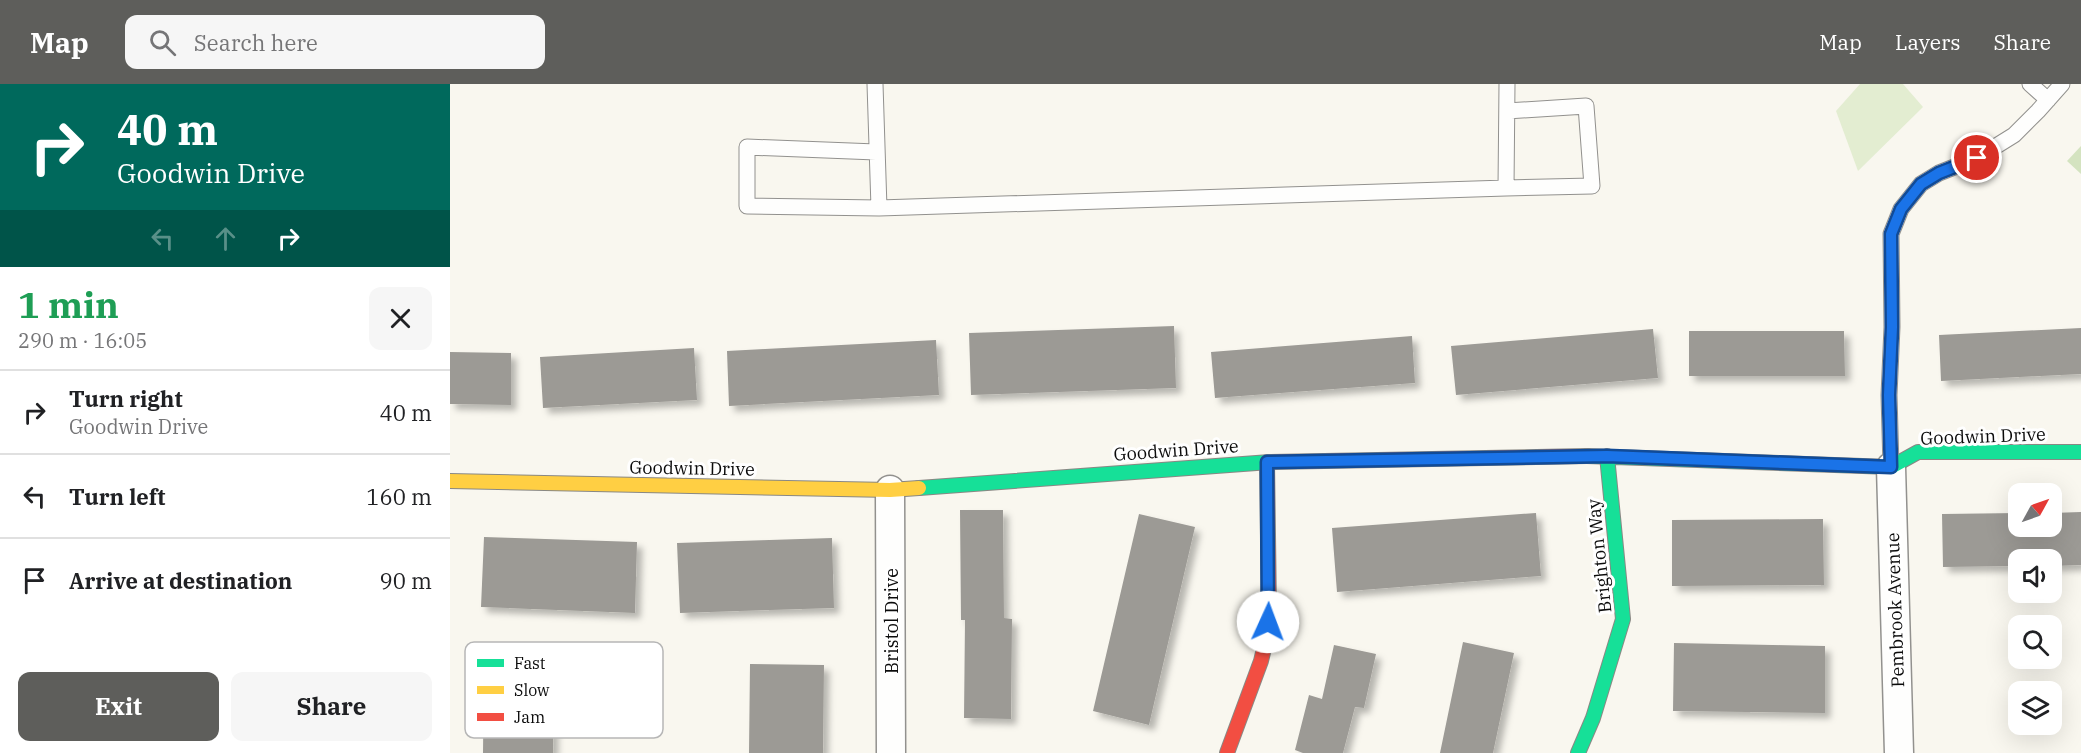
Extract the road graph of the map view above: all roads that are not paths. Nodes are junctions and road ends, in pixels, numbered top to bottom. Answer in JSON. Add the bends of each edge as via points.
{"nodes":[{"id":1,"x":875,"y":84,"type":"edge"},
{"id":2,"x":1507,"y":84,"type":"edge"},
{"id":3,"x":2030,"y":84,"type":"edge"},
{"id":4,"x":2062,"y":84,"type":"edge"},
{"id":5,"x":2048,"y":100,"type":"junction"},
{"id":6,"x":1507,"y":111,"type":"junction"},
{"id":7,"x":876,"y":152,"type":"junction"},
{"id":8,"x":1506,"y":188,"type":"junction"},
{"id":9,"x":879,"y":208,"type":"junction"},
{"id":10,"x":2081,"y":452,"type":"edge"},
{"id":11,"x":1607,"y":456,"type":"junction"},
{"id":12,"x":1267,"y":462,"type":"junction"},
{"id":13,"x":1891,"y":467,"type":"junction"},
{"id":14,"x":450,"y":481,"type":"edge"},
{"id":15,"x":890,"y":490,"type":"junction"},
{"id":16,"x":891,"y":753,"type":"edge"},
{"id":17,"x":1227,"y":753,"type":"edge"},
{"id":18,"x":1578,"y":753,"type":"edge"},
{"id":19,"x":1899,"y":753,"type":"edge"}],
"edges":[{"from":1,"to":7,"type":"lane"},
{"from":2,"to":6,"type":"lane"},
{"from":3,"to":5,"type":"lane"},
{"from":4,"to":5,"type":"lane"},
{"from":5,"to":13,"type":"lane","via":[[2014,135],[1977,158],[1921,184],[1901,209],[1891,234]]},
{"from":6,"to":8,"type":"lane"},
{"from":6,"to":8,"type":"lane","via":[[1586,106],[1592,186]]},
{"from":7,"to":9,"type":"lane"},
{"from":7,"to":9,"type":"lane","via":[[747,147],[747,206]]},
{"from":8,"to":9,"type":"lane"},
{"from":10,"to":13,"type":"street","name":"Goodwin Drive","via":[[1918,452]]},
{"from":11,"to":12,"type":"street","name":"Goodwin Drive"},
{"from":11,"to":13,"type":"street","name":"Goodwin Drive"},
{"from":11,"to":18,"type":"street","name":"Brighton Way","via":[[1623,619],[1593,718]]},
{"from":12,"to":15,"type":"street","name":"Goodwin Drive"},
{"from":12,"to":17,"type":"street","via":[[1267,636]]},
{"from":13,"to":19,"type":"street","name":"Pembrook Avenue"},
{"from":14,"to":15,"type":"street","name":"Goodwin Drive"},
{"from":15,"to":16,"type":"street","name":"Bristol Drive"}]}
